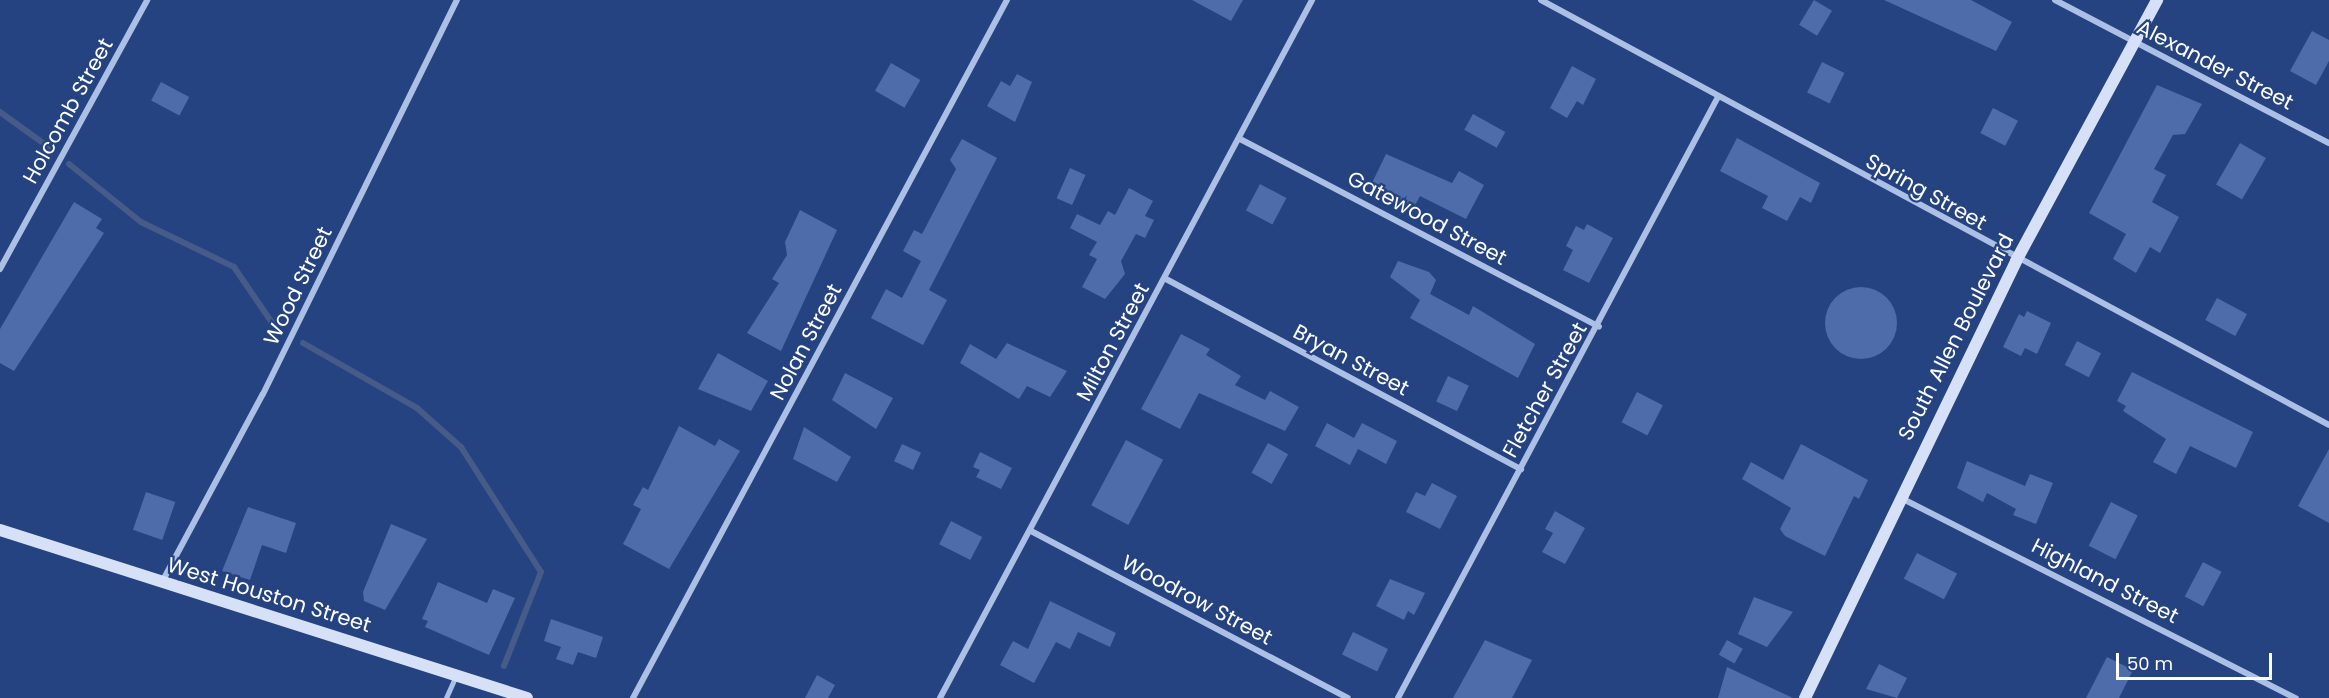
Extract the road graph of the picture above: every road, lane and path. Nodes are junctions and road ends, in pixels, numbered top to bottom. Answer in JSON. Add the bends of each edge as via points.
{"nodes":[{"id":1,"x":147,"y":0,"type":"edge"},
{"id":2,"x":457,"y":0,"type":"edge"},
{"id":3,"x":1007,"y":0,"type":"edge"},
{"id":4,"x":1312,"y":0,"type":"edge"},
{"id":5,"x":1541,"y":0,"type":"edge"},
{"id":6,"x":2055,"y":0,"type":"edge"},
{"id":7,"x":2157,"y":0,"type":"edge"},
{"id":8,"x":2134,"y":42,"type":"junction"},
{"id":9,"x":1718,"y":97,"type":"junction"},
{"id":10,"x":1239,"y":139,"type":"junction"},
{"id":11,"x":2329,"y":143,"type":"edge"},
{"id":12,"x":2016,"y":261,"type":"junction"},
{"id":13,"x":0,"y":269,"type":"edge"},
{"id":14,"x":1166,"y":279,"type":"junction"},
{"id":15,"x":1599,"y":327,"type":"junction"},
{"id":16,"x":2329,"y":425,"type":"edge"},
{"id":17,"x":1521,"y":470,"type":"junction"},
{"id":18,"x":1898,"y":496,"type":"junction"},
{"id":19,"x":0,"y":530,"type":"edge"},
{"id":20,"x":1031,"y":531,"type":"junction"},
{"id":21,"x":162,"y":582,"type":"junction"},
{"id":22,"x":457,"y":674,"type":"junction"},
{"id":23,"x":446,"y":698,"type":"edge"},
{"id":24,"x":526,"y":698,"type":"edge"},
{"id":25,"x":633,"y":698,"type":"edge"},
{"id":26,"x":940,"y":698,"type":"edge"},
{"id":27,"x":1348,"y":698,"type":"edge"},
{"id":28,"x":1398,"y":698,"type":"edge"},
{"id":29,"x":1804,"y":698,"type":"edge"},
{"id":30,"x":2296,"y":698,"type":"edge"}],
"edges":[{"from":1,"to":13,"type":"street","name":"Holcomb Street"},
{"from":2,"to":21,"type":"street","name":"Wood Street","via":[[263,394]]},
{"from":3,"to":25,"type":"street","name":"Nolan Street"},
{"from":4,"to":10,"type":"street","name":"Milton Street"},
{"from":5,"to":9,"type":"street","name":"Spring Street"},
{"from":6,"to":8,"type":"street","name":"Alexander Street"},
{"from":7,"to":8,"type":"street","name":"South Allen Boulevard"},
{"from":8,"to":11,"type":"street","name":"Alexander Street"},
{"from":8,"to":12,"type":"street","name":"South Allen Boulevard"},
{"from":9,"to":12,"type":"street","name":"Spring Street"},
{"from":9,"to":15,"type":"street","name":"Fletcher Street"},
{"from":10,"to":14,"type":"street","name":"Milton Street"},
{"from":10,"to":15,"type":"street","name":"Gatewood Street"},
{"from":12,"to":16,"type":"street","name":"Spring Street"},
{"from":12,"to":18,"type":"street","name":"South Allen Boulevard"},
{"from":14,"to":17,"type":"street","name":"Bryan Street"},
{"from":14,"to":20,"type":"street","name":"Milton Street"},
{"from":15,"to":17,"type":"street","name":"Fletcher Street"},
{"from":17,"to":28,"type":"street","name":"Fletcher Street"},
{"from":18,"to":29,"type":"street","name":"South Allen Boulevard"},
{"from":18,"to":30,"type":"street","name":"Highland Street"},
{"from":19,"to":21,"type":"street","name":"West Houston Street"},
{"from":20,"to":26,"type":"street","name":"Milton Street"},
{"from":20,"to":27,"type":"street","name":"Woodrow Street"},
{"from":21,"to":22,"type":"street","name":"West Houston Street"},
{"from":22,"to":23,"type":"lane"},
{"from":22,"to":24,"type":"street","name":"West Houston Street"}]}
